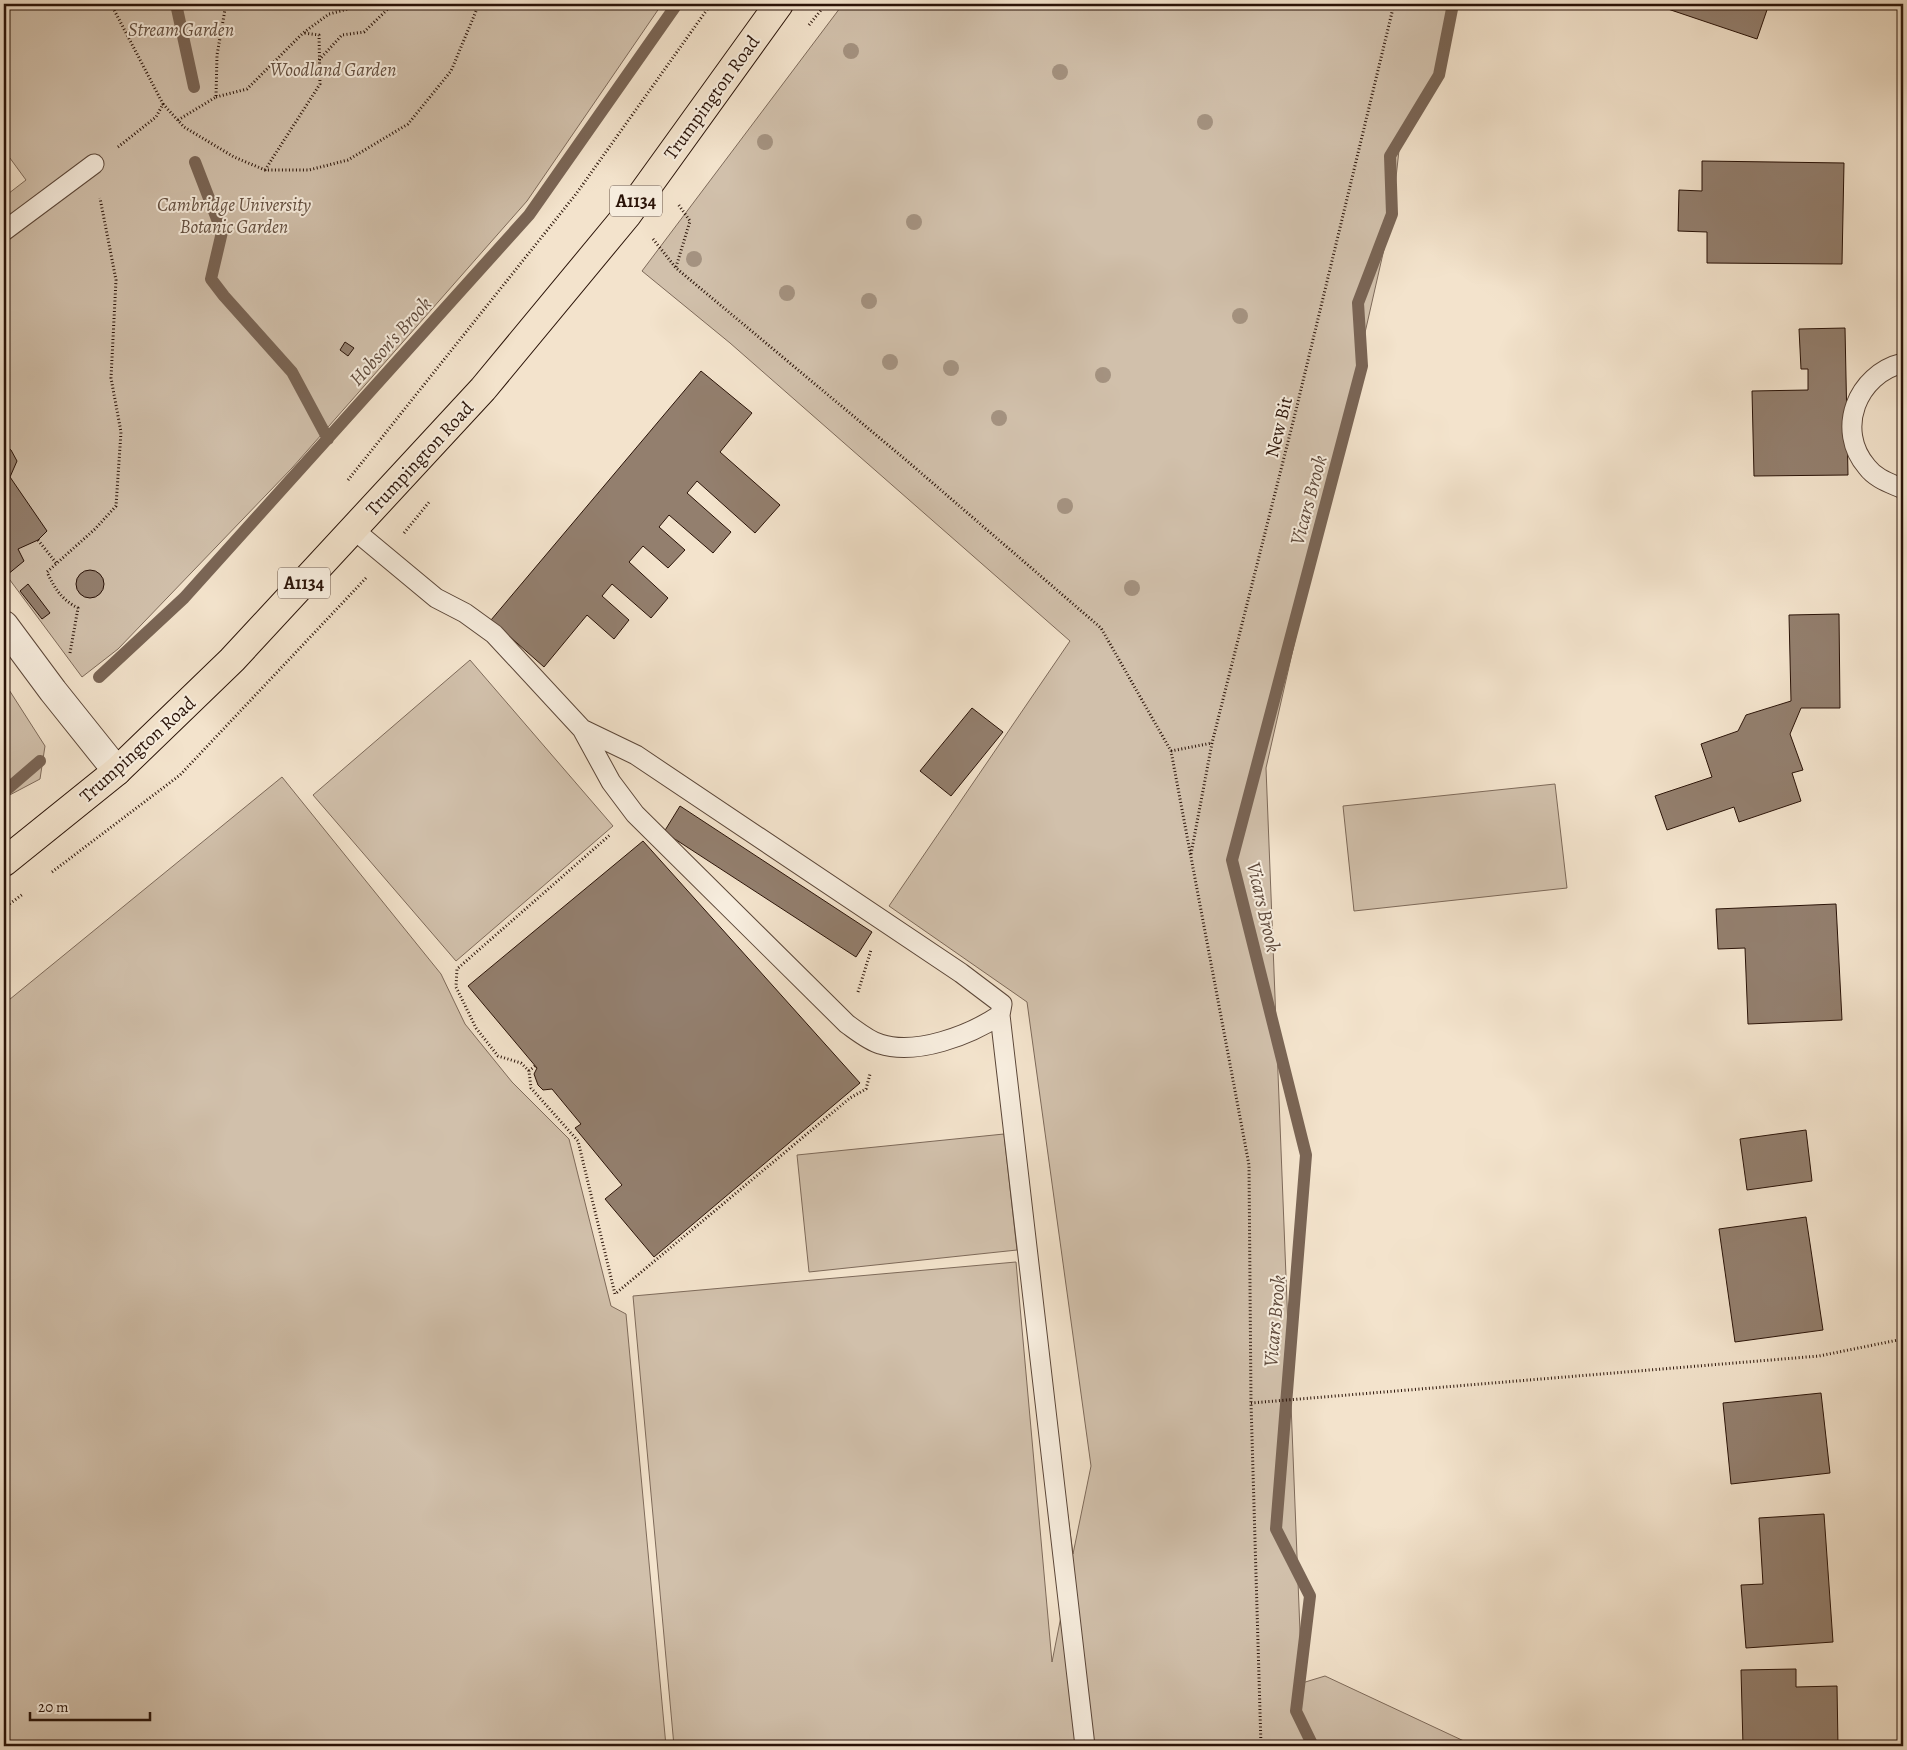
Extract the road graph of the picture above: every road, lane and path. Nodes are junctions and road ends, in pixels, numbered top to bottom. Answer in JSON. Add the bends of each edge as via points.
{"nodes":[{"id":1,"x":111,"y":4,"type":"edge"},
{"id":2,"x":226,"y":4,"type":"edge"},
{"id":3,"x":351,"y":4,"type":"edge"},
{"id":4,"x":393,"y":4,"type":"edge"},
{"id":5,"x":479,"y":4,"type":"edge"},
{"id":6,"x":712,"y":4,"type":"edge"},
{"id":7,"x":779,"y":4,"type":"edge"},
{"id":8,"x":1394,"y":4,"type":"edge"},
{"id":9,"x":303,"y":33,"type":"junction"},
{"id":10,"x":319,"y":61,"type":"junction"},
{"id":11,"x":216,"y":97,"type":"junction"},
{"id":12,"x":164,"y":104,"type":"junction"},
{"id":13,"x":178,"y":120,"type":"junction"},
{"id":14,"x":94,"y":164,"type":"junction"},
{"id":15,"x":265,"y":170,"type":"junction"},
{"id":16,"x":648,"y":184,"type":"junction"},
{"id":17,"x":4,"y":231,"type":"edge"},
{"id":18,"x":1903,"y":363,"type":"edge"},
{"id":19,"x":342,"y":488,"type":"dead end"},
{"id":20,"x":1903,"y":489,"type":"edge"},
{"id":21,"x":353,"y":529,"type":"junction"},
{"id":22,"x":38,"y":540,"type":"dead end"},
{"id":23,"x":57,"y":564,"type":"junction"},
{"id":24,"x":76,"y":620,"type":"dead end"},
{"id":25,"x":4,"y":625,"type":"edge"},
{"id":26,"x":582,"y":729,"type":"junction"},
{"id":27,"x":1212,"y":744,"type":"junction"},
{"id":28,"x":1171,"y":751,"type":"junction"},
{"id":29,"x":117,"y":770,"type":"junction"},
{"id":30,"x":634,"y":814,"type":"junction"},
{"id":31,"x":1190,"y":857,"type":"junction"},
{"id":32,"x":4,"y":862,"type":"edge"},
{"id":33,"x":881,"y":919,"type":"junction"},
{"id":34,"x":1000,"y":1016,"type":"junction"},
{"id":35,"x":847,"y":1024,"type":"junction"},
{"id":36,"x":879,"y":1044,"type":"junction"},
{"id":37,"x":535,"y":1066,"type":"dead end"},
{"id":38,"x":529,"y":1071,"type":"junction"},
{"id":39,"x":1903,"y":1339,"type":"edge"},
{"id":40,"x":1251,"y":1403,"type":"junction"},
{"id":41,"x":1085,"y":1746,"type":"edge"},
{"id":42,"x":1261,"y":1746,"type":"edge"}],
"edges":[{"from":1,"to":12,"type":"path"},
{"from":2,"to":11,"type":"path","via":[[217,55]]},
{"from":3,"to":9,"type":"path","via":[[348,9],[329,14]]},
{"from":4,"to":10,"type":"path","via":[[364,32],[342,35]]},
{"from":5,"to":15,"type":"path","via":[[451,71],[408,124],[348,160],[308,170]]},
{"from":6,"to":19,"type":"path","via":[[576,194]]},
{"from":7,"to":16,"type":"main road","name":"Trumpington Road","number":"A1134"},
{"from":8,"to":27,"type":"path","name":"New Bit"},
{"from":9,"to":10,"type":"path","via":[[319,35]]},
{"from":9,"to":11,"type":"path","via":[[247,89]]},
{"from":10,"to":15,"type":"path","via":[[320,84]]},
{"from":11,"to":13,"type":"path"},
{"from":12,"to":13,"type":"path"},
{"from":12,"to":14,"type":"path","via":[[156,117]]},
{"from":13,"to":15,"type":"path","via":[[184,127],[234,157]]},
{"from":14,"to":17,"type":"lane"},
{"from":14,"to":23,"type":"path","via":[[116,280],[111,378],[121,432],[116,506]]},
{"from":16,"to":21,"type":"main road","name":"Trumpington Road","number":"A1134","via":[[627,215],[483,389]]},
{"from":16,"to":28,"type":"path","via":[[681,206],[690,220],[676,268],[1101,628]]},
{"from":18,"to":20,"type":"lane","via":[[1896,364],[1864,388],[1853,409],[1850,428],[1866,467],[1882,480]]},
{"from":21,"to":26,"type":"lane","via":[[436,598],[465,613],[494,634]]},
{"from":21,"to":29,"type":"main road","name":"Trumpington Road","number":"A1134","via":[[251,641]]},
{"from":22,"to":23,"type":"path"},
{"from":23,"to":24,"type":"path","via":[[47,572],[65,601],[78,608]]},
{"from":25,"to":29,"type":"street"},
{"from":26,"to":30,"type":"lane","via":[[611,782]]},
{"from":26,"to":33,"type":"lane","via":[[636,755]]},
{"from":27,"to":28,"type":"path"},
{"from":27,"to":31,"type":"path","name":"New Bit"},
{"from":28,"to":31,"type":"path"},
{"from":29,"to":32,"type":"main road","name":"Trumpington Road","number":"A1134"},
{"from":30,"to":35,"type":"lane"},
{"from":30,"to":38,"type":"path","via":[[457,970],[456,987],[476,1028],[498,1056],[521,1063]]},
{"from":31,"to":40,"type":"path","via":[[1249,1165]]},
{"from":33,"to":34,"type":"lane","via":[[1002,1004]]},
{"from":33,"to":35,"type":"path"},
{"from":34,"to":36,"type":"lane","via":[[982,1027],[926,1046],[901,1048]]},
{"from":34,"to":41,"type":"lane"},
{"from":35,"to":36,"type":"lane"},
{"from":36,"to":38,"type":"path","via":[[866,1089],[850,1098],[616,1294],[578,1141],[530,1088]]},
{"from":37,"to":38,"type":"path"},
{"from":39,"to":40,"type":"path","via":[[1819,1356]]},
{"from":40,"to":42,"type":"path"}]}
